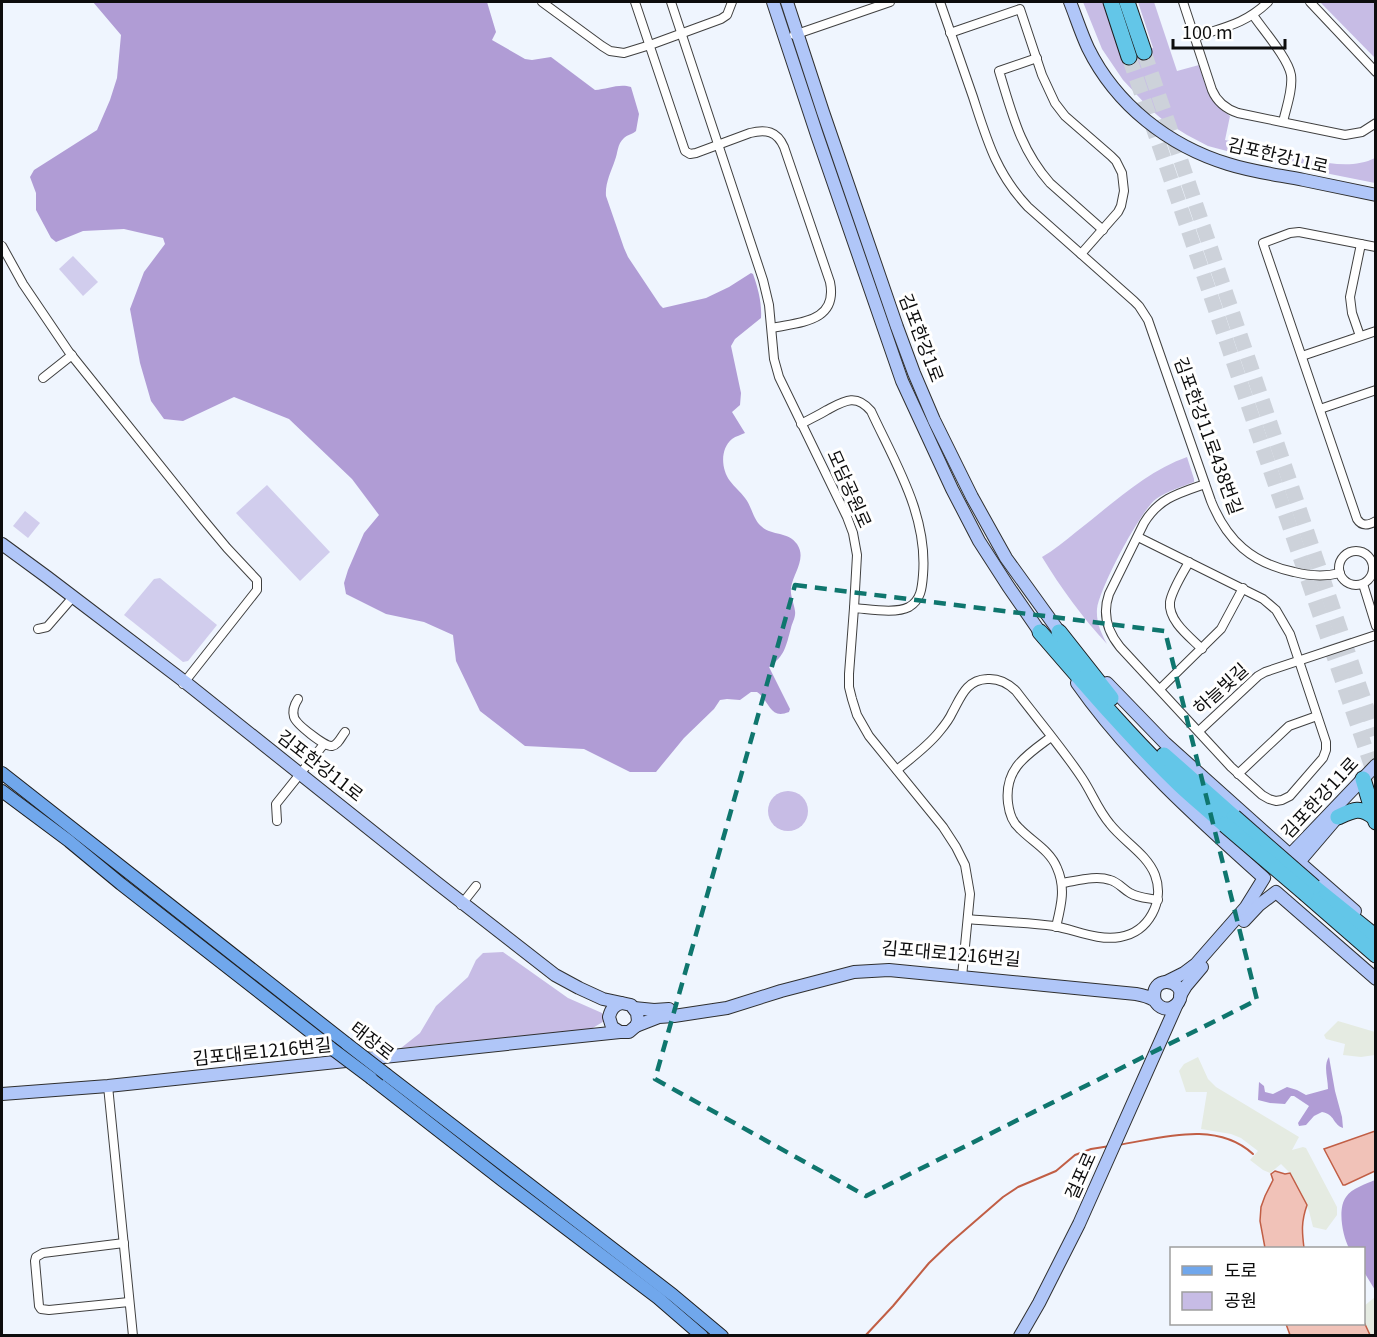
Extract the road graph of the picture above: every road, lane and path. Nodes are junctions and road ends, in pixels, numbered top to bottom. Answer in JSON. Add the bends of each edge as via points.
{"nodes":[{"id":1,"x":542,"y":2,"type":"edge"},
{"id":2,"x":635,"y":2,"type":"edge"},
{"id":3,"x":671,"y":2,"type":"edge"},
{"id":4,"x":732,"y":2,"type":"edge"},
{"id":5,"x":773,"y":2,"type":"edge"},
{"id":6,"x":787,"y":2,"type":"edge"},
{"id":7,"x":890,"y":2,"type":"edge"},
{"id":8,"x":940,"y":2,"type":"edge"},
{"id":9,"x":1070,"y":2,"type":"edge"},
{"id":10,"x":1111,"y":2,"type":"edge"},
{"id":11,"x":1127,"y":2,"type":"edge"},
{"id":12,"x":1182,"y":2,"type":"edge"},
{"id":13,"x":1268,"y":2,"type":"edge"},
{"id":14,"x":1310,"y":2,"type":"edge"},
{"id":15,"x":1253,"y":15,"type":"junction"},
{"id":16,"x":682,"y":33,"type":"junction"},
{"id":17,"x":950,"y":33,"type":"junction"},
{"id":18,"x":792,"y":35,"type":"junction"},
{"id":19,"x":1195,"y":37,"type":"junction"},
{"id":20,"x":650,"y":45,"type":"junction"},
{"id":21,"x":1037,"y":58,"type":"junction"},
{"id":22,"x":1376,"y":72,"type":"edge"},
{"id":23,"x":1283,"y":122,"type":"junction"},
{"id":24,"x":1376,"y":123,"type":"edge"},
{"id":25,"x":719,"y":144,"type":"junction"},
{"id":26,"x":1376,"y":195,"type":"edge"},
{"id":27,"x":1103,"y":230,"type":"junction"},
{"id":28,"x":1361,"y":244,"type":"junction"},
{"id":29,"x":2,"y":246,"type":"edge"},
{"id":30,"x":1376,"y":247,"type":"edge"},
{"id":31,"x":1081,"y":254,"type":"junction"},
{"id":32,"x":772,"y":328,"type":"junction"},
{"id":33,"x":1376,"y":331,"type":"edge"},
{"id":34,"x":1360,"y":336,"type":"junction"},
{"id":35,"x":72,"y":356,"type":"junction"},
{"id":36,"x":1302,"y":356,"type":"junction"},
{"id":37,"x":43,"y":378,"type":"dead end"},
{"id":38,"x":1376,"y":390,"type":"edge"},
{"id":39,"x":1320,"y":409,"type":"junction"},
{"id":40,"x":801,"y":424,"type":"junction"},
{"id":41,"x":1205,"y":484,"type":"junction"},
{"id":42,"x":1376,"y":520,"type":"edge"},
{"id":43,"x":1138,"y":537,"type":"junction"},
{"id":44,"x":2,"y":546,"type":"edge"},
{"id":45,"x":1374,"y":561,"type":"edge"},
{"id":46,"x":1189,"y":562,"type":"junction"},
{"id":47,"x":1340,"y":573,"type":"junction"},
{"id":48,"x":1363,"y":584,"type":"junction"},
{"id":49,"x":1243,"y":588,"type":"junction"},
{"id":50,"x":72,"y":598,"type":"junction"},
{"id":51,"x":854,"y":608,"type":"junction"},
{"id":52,"x":1376,"y":626,"type":"edge"},
{"id":53,"x":38,"y":629,"type":"dead end"},
{"id":54,"x":1040,"y":632,"type":"junction"},
{"id":55,"x":1059,"y":632,"type":"junction"},
{"id":56,"x":1376,"y":635,"type":"edge"},
{"id":57,"x":1202,"y":649,"type":"junction"},
{"id":58,"x":1299,"y":661,"type":"junction"},
{"id":59,"x":184,"y":683,"type":"junction"},
{"id":60,"x":1160,"y":689,"type":"junction"},
{"id":61,"x":298,"y":699,"type":"dead end"},
{"id":62,"x":1317,"y":716,"type":"junction"},
{"id":63,"x":1199,"y":731,"type":"junction"},
{"id":64,"x":345,"y":732,"type":"dead end"},
{"id":65,"x":1051,"y":737,"type":"junction"},
{"id":66,"x":324,"y":744,"type":"junction"},
{"id":67,"x":897,"y":770,"type":"junction"},
{"id":68,"x":1238,"y":774,"type":"junction"},
{"id":69,"x":4,"y":775,"type":"edge"},
{"id":70,"x":299,"y":775,"type":"junction"},
{"id":71,"x":1370,"y":775,"type":"edge"},
{"id":72,"x":2,"y":792,"type":"edge"},
{"id":73,"x":1338,"y":817,"type":"junction"},
{"id":74,"x":1375,"y":820,"type":"edge"},
{"id":75,"x":277,"y":821,"type":"dead end"},
{"id":76,"x":1229,"y":821,"type":"junction"},
{"id":77,"x":1294,"y":859,"type":"junction"},
{"id":78,"x":1264,"y":878,"type":"junction"},
{"id":79,"x":1062,"y":883,"type":"junction"},
{"id":80,"x":476,"y":886,"type":"dead end"},
{"id":81,"x":1276,"y":891,"type":"junction"},
{"id":82,"x":1310,"y":891,"type":"junction"},
{"id":83,"x":1158,"y":900,"type":"junction"},
{"id":84,"x":462,"y":905,"type":"junction"},
{"id":85,"x":968,"y":919,"type":"junction"},
{"id":86,"x":1056,"y":927,"type":"junction"},
{"id":87,"x":1372,"y":933,"type":"edge"},
{"id":88,"x":1375,"y":955,"type":"edge"},
{"id":89,"x":963,"y":974,"type":"junction"},
{"id":90,"x":1376,"y":979,"type":"edge"},
{"id":91,"x":1164,"y":982,"type":"junction"},
{"id":92,"x":1179,"y":1000,"type":"junction"},
{"id":93,"x":622,"y":1003,"type":"junction"},
{"id":94,"x":1158,"y":1004,"type":"junction"},
{"id":95,"x":634,"y":1008,"type":"junction"},
{"id":96,"x":610,"y":1017,"type":"junction"},
{"id":97,"x":636,"y":1026,"type":"junction"},
{"id":98,"x":1167,"y":1027,"type":"junction"},
{"id":99,"x":620,"y":1032,"type":"junction"},
{"id":100,"x":599,"y":1034,"type":"junction"},
{"id":101,"x":108,"y":1086,"type":"junction"},
{"id":102,"x":2,"y":1094,"type":"edge"},
{"id":103,"x":124,"y":1243,"type":"junction"},
{"id":104,"x":129,"y":1302,"type":"junction"},
{"id":105,"x":133,"y":1335,"type":"edge"},
{"id":106,"x":702,"y":1335,"type":"edge"},
{"id":107,"x":722,"y":1335,"type":"edge"},
{"id":108,"x":1020,"y":1335,"type":"edge"}],
"edges":[{"from":1,"to":20,"type":"street","via":[[610,51],[624,52]]},
{"from":2,"to":20,"type":"street"},
{"from":3,"to":16,"type":"street","name":"모담공원로"},
{"from":4,"to":16,"type":"street","via":[[721,19]]},
{"from":5,"to":18,"type":"street","name":"김포한강1로"},
{"from":6,"to":18,"type":"street","name":"김포한강1로"},
{"from":7,"to":18,"type":"street"},
{"from":8,"to":17,"type":"street","name":"김포한강11로438번길"},
{"from":9,"to":26,"type":"street","name":"김포한강11로","via":[[1102,72],[1127,104],[1167,137],[1227,164]]},
{"from":10,"to":11,"type":"highway","via":[[1136,54]]},
{"from":12,"to":19,"type":"street"},
{"from":13,"to":15,"type":"street"},
{"from":14,"to":22,"type":"street"},
{"from":15,"to":19,"type":"street"},
{"from":15,"to":23,"type":"street","via":[[1290,70]]},
{"from":16,"to":20,"type":"street"},
{"from":16,"to":25,"type":"street","name":"모담공원로"},
{"from":17,"to":21,"type":"street","via":[[1020,9]]},
{"from":17,"to":31,"type":"street","name":"김포한강11로438번길","via":[[999,168],[1028,207]]},
{"from":18,"to":54,"type":"street","name":"김포한강1로","via":[[824,155],[902,381],[979,541]]},
{"from":18,"to":55,"type":"street","name":"김포한강1로","via":[[934,420],[997,543]]},
{"from":19,"to":23,"type":"street","via":[[1212,90],[1222,104],[1238,113]]},
{"from":20,"to":25,"type":"street","via":[[685,151],[696,153]]},
{"from":21,"to":27,"type":"street","via":[[1060,110],[1120,168],[1124,186],[1121,206]]},
{"from":21,"to":27,"type":"street","via":[[999,71],[1019,132],[1042,174]]},
{"from":23,"to":24,"type":"street","via":[[1345,135],[1362,132]]},
{"from":25,"to":32,"type":"street","name":"모담공원로","via":[[764,280]]},
{"from":25,"to":32,"type":"street","via":[[760,130],[781,140],[830,282],[831,299],[821,314]]},
{"from":27,"to":31,"type":"street"},
{"from":28,"to":30,"type":"street"},
{"from":28,"to":34,"type":"street","via":[[1350,297]]},
{"from":28,"to":36,"type":"street","via":[[1299,232],[1263,243]]},
{"from":29,"to":35,"type":"street"},
{"from":31,"to":41,"type":"street","name":"김포한강11로438번길","via":[[1134,301],[1148,320]]},
{"from":32,"to":40,"type":"street","name":"모담공원로","via":[[775,365]]},
{"from":33,"to":34,"type":"street"},
{"from":34,"to":36,"type":"street"},
{"from":35,"to":37,"type":"street"},
{"from":35,"to":59,"type":"street","via":[[195,510],[257,580],[257,590]]},
{"from":36,"to":39,"type":"street"},
{"from":38,"to":39,"type":"street"},
{"from":39,"to":42,"type":"street","via":[[1357,519],[1366,525]]},
{"from":40,"to":51,"type":"street","name":"모담공원로","via":[[853,533],[857,555]]},
{"from":40,"to":51,"type":"street","via":[[845,401],[866,405],[917,513],[924,552],[920,595],[901,610]]},
{"from":41,"to":43,"type":"street","name":"하늘빛길","via":[[1158,505]]},
{"from":41,"to":47,"type":"street","name":"김포한강11로438번길","via":[[1220,521],[1235,542],[1258,560],[1318,577]]},
{"from":43,"to":46,"type":"street","name":"하늘빛길"},
{"from":43,"to":60,"type":"street","name":"하늘빛길","via":[[1108,594],[1105,618],[1112,638]]},
{"from":44,"to":50,"type":"street","name":"김포한강11로"},
{"from":45,"to":47,"type":"street","via":[[1360,551],[1350,552],[1342,558]]},
{"from":45,"to":48,"type":"street","via":[[1372,575]]},
{"from":46,"to":49,"type":"street","name":"하늘빛길"},
{"from":46,"to":57,"type":"street","via":[[1170,609],[1177,623]]},
{"from":47,"to":48,"type":"street","via":[[1347,583]]},
{"from":48,"to":52,"type":"street"},
{"from":49,"to":57,"type":"street","via":[[1221,629]]},
{"from":49,"to":58,"type":"street","name":"하늘빛길","via":[[1276,610]]},
{"from":50,"to":53,"type":"street","via":[[47,627]]},
{"from":50,"to":59,"type":"street","name":"김포한강11로"},
{"from":51,"to":67,"type":"street","name":"모담공원로","via":[[849,674],[852,699],[869,736]]},
{"from":54,"to":76,"type":"highway","via":[[1143,747],[1181,785]]},
{"from":54,"to":78,"type":"street","name":"김포한강1로","via":[[1124,743]]},
{"from":55,"to":76,"type":"highway","via":[[1109,696]]},
{"from":55,"to":77,"type":"street","name":"김포한강1로","via":[[1165,743]]},
{"from":56,"to":58,"type":"street","name":"하늘빛길"},
{"from":57,"to":60,"type":"street"},
{"from":58,"to":62,"type":"street","name":"하늘빛길"},
{"from":58,"to":63,"type":"street","name":"하늘빛길","via":[[1258,676]]},
{"from":59,"to":70,"type":"street","name":"김포한강11로"},
{"from":60,"to":63,"type":"street","name":"하늘빛길"},
{"from":61,"to":66,"type":"street","via":[[293,710],[296,721]]},
{"from":62,"to":68,"type":"street","via":[[1289,726]]},
{"from":62,"to":68,"type":"street","name":"하늘빛길","via":[[1326,750],[1290,796],[1269,799]]},
{"from":63,"to":68,"type":"street","name":"하늘빛길"},
{"from":64,"to":66,"type":"street","via":[[335,744]]},
{"from":65,"to":67,"type":"street","via":[[1011,686],[998,679],[983,679],[964,690],[938,734]]},
{"from":65,"to":79,"type":"street","via":[[1016,766],[1008,786],[1008,802],[1016,825],[1052,858]]},
{"from":65,"to":83,"type":"street","via":[[1083,779],[1110,825],[1152,867]]},
{"from":66,"to":70,"type":"street"},
{"from":67,"to":85,"type":"street","name":"모담공원로","via":[[962,857],[969,885]]},
{"from":69,"to":107,"type":"main road","name":"태장로","bridge":true},
{"from":70,"to":75,"type":"street","via":[[276,804]]},
{"from":70,"to":84,"type":"street","name":"김포한강11로"},
{"from":71,"to":73,"type":"street","name":"김포한강11로"},
{"from":71,"to":74,"type":"highway"},
{"from":71,"to":77,"type":"street","name":"김포한강11로"},
{"from":72,"to":106,"type":"main road","name":"태장로","bridge":true},
{"from":73,"to":74,"type":"highway","via":[[1361,810]]},
{"from":73,"to":77,"type":"street","name":"김포한강11로"},
{"from":76,"to":82,"type":"highway","bridge":true},
{"from":77,"to":78,"type":"street","via":[[1278,856],[1268,862]]},
{"from":77,"to":81,"type":"street","via":[[1300,872],[1298,884],[1288,891]]},
{"from":77,"to":87,"type":"street","name":"김포한강1로","via":[[1363,918]]},
{"from":78,"to":81,"type":"street"},
{"from":78,"to":91,"type":"street","name":"김포대로1216번길","via":[[1246,907],[1196,964]]},
{"from":79,"to":83,"type":"street","via":[[1107,879],[1135,896]]},
{"from":79,"to":86,"type":"street"},
{"from":80,"to":84,"type":"street"},
{"from":81,"to":90,"type":"street"},
{"from":81,"to":92,"type":"street","via":[[1191,978]]},
{"from":82,"to":87,"type":"highway"},
{"from":82,"to":88,"type":"highway"},
{"from":83,"to":86,"type":"street","via":[[1147,922],[1126,936],[1103,938]]},
{"from":84,"to":93,"type":"street","name":"김포한강11로","via":[[555,975],[603,999]]},
{"from":84,"to":96,"type":"street","name":"김포한강11로","via":[[554,978],[600,1003]]},
{"from":85,"to":86,"type":"street"},
{"from":85,"to":89,"type":"street","name":"모담공원로"},
{"from":89,"to":91,"type":"street","name":"김포대로1216번길","via":[[1126,987]]},
{"from":89,"to":94,"type":"street","name":"김포대로1216번길","via":[[1136,994]]},
{"from":89,"to":95,"type":"street","name":"김포대로1216번길","via":[[868,965],[705,1006]]},
{"from":89,"to":97,"type":"street","name":"김포대로1216번길","via":[[854,972],[727,1008],[658,1017]]},
{"from":91,"to":92,"type":"street","via":[[1178,987]]},
{"from":91,"to":94,"type":"street","via":[[1154,992]]},
{"from":92,"to":94,"type":"street","via":[[1170,1008]]},
{"from":92,"to":98,"type":"street","name":"걸포로"},
{"from":93,"to":95,"type":"street"},
{"from":93,"to":96,"type":"street","via":[[616,1005]]},
{"from":94,"to":98,"type":"street"},
{"from":95,"to":97,"type":"street"},
{"from":96,"to":99,"type":"street","via":[[612,1027]]},
{"from":96,"to":100,"type":"street"},
{"from":97,"to":99,"type":"street","via":[[629,1032]]},
{"from":98,"to":108,"type":"street","name":"걸포로","via":[[1074,1234]]},
{"from":99,"to":100,"type":"street","name":"김포대로1216번길"},
{"from":100,"to":101,"type":"street","name":"김포대로1216번길"},
{"from":101,"to":102,"type":"street","name":"김포대로1216번길"},
{"from":101,"to":103,"type":"street"},
{"from":103,"to":104,"type":"street"},
{"from":103,"to":104,"type":"street","via":[[43,1253],[35,1261],[41,1309]]},
{"from":104,"to":105,"type":"street"}]}
